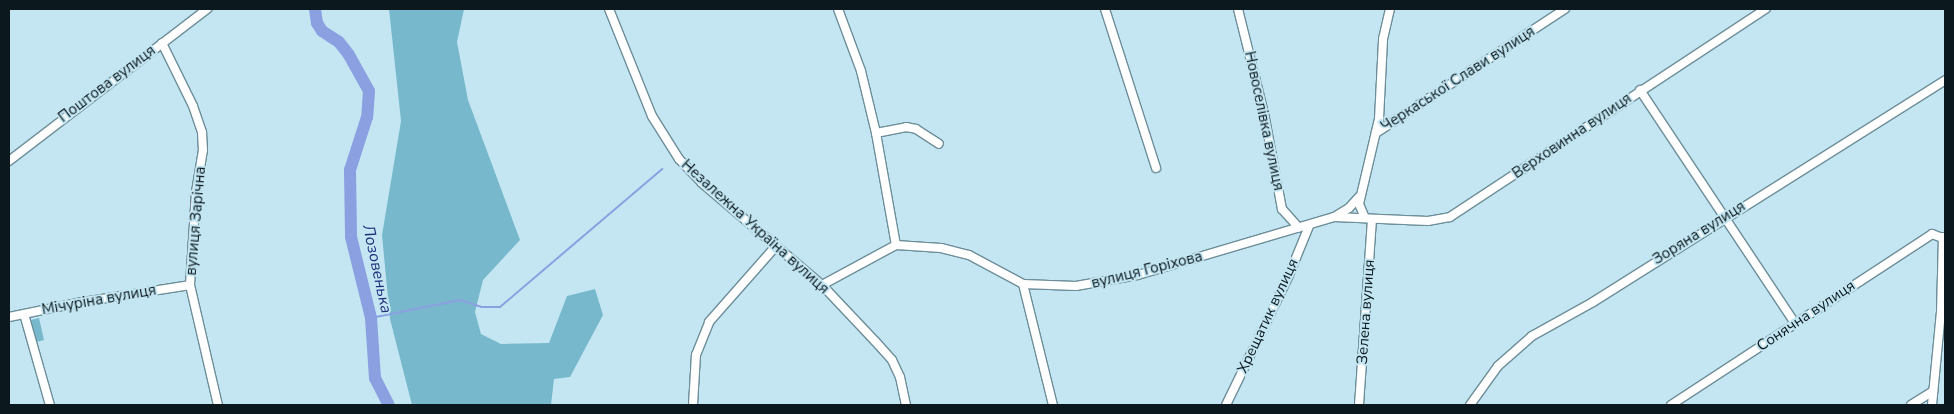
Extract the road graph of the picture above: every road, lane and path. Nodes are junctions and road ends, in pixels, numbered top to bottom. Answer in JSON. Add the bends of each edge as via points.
{"nodes":[{"id":1,"x":192,"y":9,"type":"edge"},
{"id":2,"x":207,"y":9,"type":"edge"},
{"id":3,"x":609,"y":9,"type":"edge"},
{"id":4,"x":838,"y":9,"type":"edge"},
{"id":5,"x":1105,"y":9,"type":"edge"},
{"id":6,"x":1238,"y":9,"type":"edge"},
{"id":7,"x":1390,"y":9,"type":"edge"},
{"id":8,"x":1565,"y":9,"type":"edge"},
{"id":9,"x":1766,"y":9,"type":"edge"},
{"id":10,"x":198,"y":16,"type":"junction"},
{"id":11,"x":162,"y":42,"type":"junction"},
{"id":12,"x":1945,"y":80,"type":"edge"},
{"id":13,"x":1640,"y":90,"type":"junction"},
{"id":14,"x":1376,"y":133,"type":"junction"},
{"id":15,"x":876,"y":134,"type":"junction"},
{"id":16,"x":939,"y":144,"type":"dead end"},
{"id":17,"x":9,"y":161,"type":"edge"},
{"id":18,"x":1156,"y":168,"type":"dead end"},
{"id":19,"x":1360,"y":195,"type":"junction"},
{"id":20,"x":1334,"y":217,"type":"junction"},
{"id":21,"x":1726,"y":217,"type":"junction"},
{"id":22,"x":1369,"y":219,"type":"junction"},
{"id":23,"x":1309,"y":226,"type":"junction"},
{"id":24,"x":1299,"y":228,"type":"junction"},
{"id":25,"x":1944,"y":238,"type":"edge"},
{"id":26,"x":776,"y":246,"type":"junction"},
{"id":27,"x":896,"y":246,"type":"junction"},
{"id":28,"x":1943,"y":281,"type":"edge"},
{"id":29,"x":1023,"y":284,"type":"junction"},
{"id":30,"x":190,"y":285,"type":"junction"},
{"id":31,"x":822,"y":285,"type":"junction"},
{"id":32,"x":24,"y":314,"type":"junction"},
{"id":33,"x":9,"y":317,"type":"edge"},
{"id":34,"x":1794,"y":322,"type":"junction"},
{"id":35,"x":1933,"y":390,"type":"junction"},
{"id":36,"x":50,"y":405,"type":"edge"},
{"id":37,"x":218,"y":405,"type":"edge"},
{"id":38,"x":693,"y":405,"type":"edge"},
{"id":39,"x":906,"y":405,"type":"edge"},
{"id":40,"x":1053,"y":405,"type":"edge"},
{"id":41,"x":1226,"y":405,"type":"edge"},
{"id":42,"x":1360,"y":405,"type":"edge"},
{"id":43,"x":1470,"y":405,"type":"edge"},
{"id":44,"x":1671,"y":405,"type":"edge"},
{"id":45,"x":1911,"y":405,"type":"edge"},
{"id":46,"x":1932,"y":405,"type":"edge"}],
"edges":[{"from":1,"to":10,"type":"street"},
{"from":2,"to":10,"type":"street","name":"Поштова вулиця"},
{"from":3,"to":26,"type":"street","name":"Незалежна Україна вулиця","via":[[652,116],[672,150],[702,183]]},
{"from":4,"to":15,"type":"street","via":[[861,71]]},
{"from":5,"to":18,"type":"street"},
{"from":6,"to":24,"type":"street","name":"Новоселівка вулиця","via":[[1262,104],[1282,209]]},
{"from":7,"to":14,"type":"street","via":[[1382,39]]},
{"from":8,"to":14,"type":"street","name":"Черкаської Слави вулиця"},
{"from":9,"to":13,"type":"street","name":"Верховинна вулиця"},
{"from":10,"to":11,"type":"street","name":"Поштова вулиця"},
{"from":11,"to":17,"type":"street","name":"Поштова вулиця"},
{"from":11,"to":30,"type":"street","name":"вулиця Зарічна","via":[[202,132]]},
{"from":12,"to":21,"type":"street","name":"Зоряна вулиця"},
{"from":13,"to":21,"type":"street"},
{"from":13,"to":22,"type":"street","name":"Верховинна вулиця","via":[[1450,217],[1428,221]]},
{"from":14,"to":19,"type":"street"},
{"from":15,"to":16,"type":"street","via":[[906,127],[916,129]]},
{"from":15,"to":27,"type":"street"},
{"from":19,"to":20,"type":"street","via":[[1349,208]]},
{"from":19,"to":22,"type":"street","name":"Зелена вулиця","via":[[1359,208]]},
{"from":20,"to":22,"type":"street","name":"вулиця Горіхова"},
{"from":20,"to":23,"type":"street","name":"вулиця Горіхова"},
{"from":21,"to":34,"type":"street"},
{"from":21,"to":43,"type":"street","name":"Зоряна вулиця","via":[[1593,302],[1532,336],[1498,366]]},
{"from":22,"to":42,"type":"street","name":"Зелена вулиця"},
{"from":23,"to":24,"type":"street","name":"вулиця Горіхова"},
{"from":23,"to":41,"type":"street","name":"Хрещатик вулиця"},
{"from":24,"to":29,"type":"street","name":"вулиця Горіхова","via":[[1106,283],[1076,286]]},
{"from":25,"to":28,"type":"street"},
{"from":25,"to":34,"type":"street","name":"Сонячна вулиця","via":[[1932,234]]},
{"from":26,"to":31,"type":"street","name":"Незалежна Україна вулиця"},
{"from":26,"to":38,"type":"street","via":[[709,322],[696,355]]},
{"from":27,"to":29,"type":"street","name":"вулиця Горіхова","via":[[941,248],[969,255]]},
{"from":27,"to":31,"type":"street"},
{"from":28,"to":35,"type":"street"},
{"from":29,"to":40,"type":"street"},
{"from":30,"to":32,"type":"street","name":"Мічуріна вулиця"},
{"from":30,"to":37,"type":"street","name":"вулиця Зарічна"},
{"from":31,"to":39,"type":"street","name":"Незалежна Україна вулиця","via":[[892,360]]},
{"from":32,"to":33,"type":"street","name":"Мічуріна вулиця"},
{"from":32,"to":36,"type":"street"},
{"from":34,"to":44,"type":"street","name":"Сонячна вулиця"},
{"from":35,"to":45,"type":"street"},
{"from":35,"to":46,"type":"street"}]}
